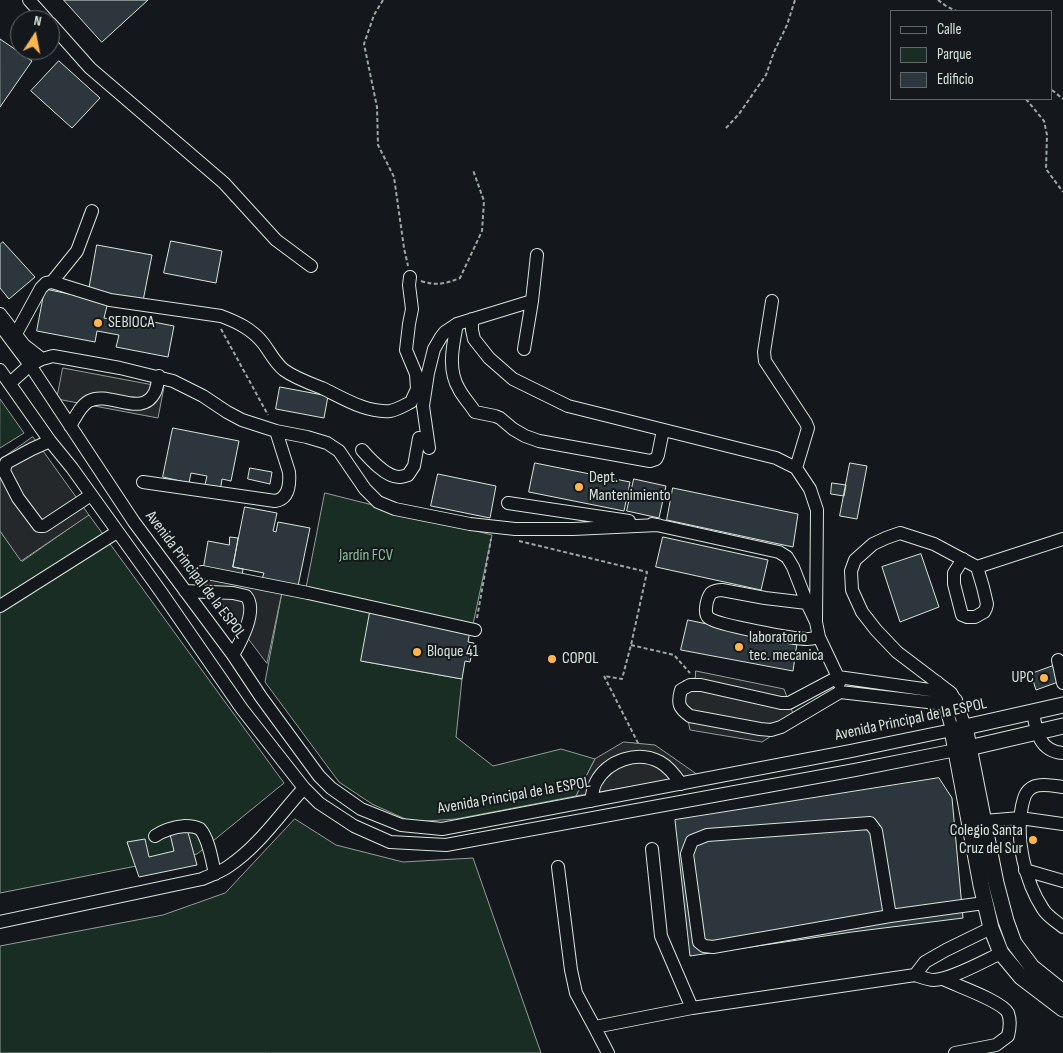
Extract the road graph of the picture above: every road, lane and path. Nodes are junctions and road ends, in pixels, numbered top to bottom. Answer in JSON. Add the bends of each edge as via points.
{"nodes":[{"id":1,"x":29,"y":0,"type":"edge"},
{"id":2,"x":383,"y":0,"type":"edge"},
{"id":3,"x":795,"y":0,"type":"edge"},
{"id":4,"x":938,"y":0,"type":"edge"},
{"id":5,"x":38,"y":10,"type":"edge"},
{"id":6,"x":954,"y":10,"type":"edge"},
{"id":7,"x":60,"y":35,"type":"edge"},
{"id":8,"x":1053,"y":91,"type":"edge"},
{"id":9,"x":1063,"y":99,"type":"edge"},
{"id":10,"x":1027,"y":100,"type":"edge"},
{"id":11,"x":726,"y":128,"type":"dead end"},
{"id":12,"x":473,"y":170,"type":"dead end"},
{"id":13,"x":1063,"y":192,"type":"edge"},
{"id":14,"x":92,"y":211,"type":"dead end"},
{"id":15,"x":538,"y":255,"type":"dead end"},
{"id":16,"x":311,"y":266,"type":"dead end"},
{"id":17,"x":410,"y":277,"type":"junction"},
{"id":18,"x":52,"y":282,"type":"junction"},
{"id":19,"x":532,"y":301,"type":"junction"},
{"id":20,"x":772,"y":301,"type":"dead end"},
{"id":21,"x":0,"y":314,"type":"edge"},
{"id":22,"x":213,"y":314,"type":"junction"},
{"id":23,"x":472,"y":319,"type":"junction"},
{"id":24,"x":458,"y":324,"type":"junction"},
{"id":25,"x":0,"y":325,"type":"edge"},
{"id":26,"x":14,"y":338,"type":"junction"},
{"id":27,"x":524,"y":349,"type":"dead end"},
{"id":28,"x":42,"y":359,"type":"junction"},
{"id":29,"x":30,"y":365,"type":"junction"},
{"id":30,"x":0,"y":370,"type":"edge"},
{"id":31,"x":159,"y":376,"type":"junction"},
{"id":32,"x":10,"y":383,"type":"junction"},
{"id":33,"x":70,"y":426,"type":"junction"},
{"id":34,"x":663,"y":430,"type":"junction"},
{"id":35,"x":276,"y":431,"type":"junction"},
{"id":36,"x":419,"y":438,"type":"dead end"},
{"id":37,"x":50,"y":440,"type":"junction"},
{"id":38,"x":429,"y":448,"type":"dead end"},
{"id":39,"x":362,"y":450,"type":"dead end"},
{"id":40,"x":91,"y":457,"type":"junction"},
{"id":41,"x":72,"y":468,"type":"junction"},
{"id":42,"x":796,"y":468,"type":"junction"},
{"id":43,"x":143,"y":482,"type":"dead end"},
{"id":44,"x":91,"y":495,"type":"junction"},
{"id":45,"x":508,"y":503,"type":"dead end"},
{"id":46,"x":658,"y":525,"type":"junction"},
{"id":47,"x":117,"y":532,"type":"junction"},
{"id":48,"x":492,"y":535,"type":"dead end"},
{"id":49,"x":511,"y":539,"type":"dead end"},
{"id":50,"x":1063,"y":539,"type":"edge"},
{"id":51,"x":963,"y":559,"type":"junction"},
{"id":52,"x":976,"y":567,"type":"junction"},
{"id":53,"x":202,"y":572,"type":"dead end"},
{"id":54,"x":175,"y":579,"type":"junction"},
{"id":55,"x":161,"y":592,"type":"junction"},
{"id":56,"x":185,"y":592,"type":"junction"},
{"id":57,"x":807,"y":603,"type":"junction"},
{"id":58,"x":0,"y":606,"type":"edge"},
{"id":59,"x":816,"y":622,"type":"junction"},
{"id":60,"x":475,"y":630,"type":"joint"},
{"id":61,"x":819,"y":637,"type":"junction"},
{"id":62,"x":631,"y":645,"type":"junction"},
{"id":63,"x":233,"y":655,"type":"junction"},
{"id":64,"x":1058,"y":660,"type":"dead end"},
{"id":65,"x":838,"y":677,"type":"junction"},
{"id":66,"x":1063,"y":683,"type":"edge"},
{"id":67,"x":702,"y":685,"type":"junction"},
{"id":68,"x":840,"y":692,"type":"junction"},
{"id":69,"x":946,"y":694,"type":"junction"},
{"id":70,"x":261,"y":697,"type":"junction"},
{"id":71,"x":1063,"y":705,"type":"edge"},
{"id":72,"x":242,"y":709,"type":"junction"},
{"id":73,"x":1033,"y":712,"type":"junction"},
{"id":74,"x":1063,"y":726,"type":"edge"},
{"id":75,"x":958,"y":728,"type":"junction"},
{"id":76,"x":1037,"y":732,"type":"junction"},
{"id":77,"x":963,"y":749,"type":"junction"},
{"id":78,"x":1063,"y":753,"type":"edge"},
{"id":79,"x":644,"y":757,"type":"junction"},
{"id":80,"x":681,"y":784,"type":"junction"},
{"id":81,"x":1063,"y":787,"type":"edge"},
{"id":82,"x":304,"y":788,"type":"junction"},
{"id":83,"x":331,"y":788,"type":"junction"},
{"id":84,"x":591,"y":801,"type":"junction"},
{"id":85,"x":319,"y":803,"type":"junction"},
{"id":86,"x":1020,"y":818,"type":"junction"},
{"id":87,"x":984,"y":821,"type":"junction"},
{"id":88,"x":1063,"y":824,"type":"edge"},
{"id":89,"x":155,"y":836,"type":"dead end"},
{"id":90,"x":652,"y":849,"type":"dead end"},
{"id":91,"x":558,"y":867,"type":"dead end"},
{"id":92,"x":1026,"y":870,"type":"junction"},
{"id":93,"x":215,"y":874,"type":"junction"},
{"id":94,"x":1063,"y":881,"type":"edge"},
{"id":95,"x":996,"y":883,"type":"junction"},
{"id":96,"x":981,"y":885,"type":"junction"},
{"id":97,"x":984,"y":903,"type":"junction"},
{"id":98,"x":890,"y":916,"type":"junction"},
{"id":99,"x":0,"y":922,"type":"edge"},
{"id":100,"x":1063,"y":927,"type":"edge"},
{"id":101,"x":991,"y":928,"type":"junction"},
{"id":102,"x":1001,"y":953,"type":"junction"},
{"id":103,"x":915,"y":975,"type":"junction"},
{"id":104,"x":943,"y":979,"type":"junction"},
{"id":105,"x":1063,"y":992,"type":"edge"},
{"id":106,"x":692,"y":1008,"type":"junction"},
{"id":107,"x":1063,"y":1009,"type":"edge"},
{"id":108,"x":596,"y":1030,"type":"junction"},
{"id":109,"x":608,"y":1053,"type":"edge"},
{"id":110,"x":955,"y":1053,"type":"edge"}],
"edges":[{"from":1,"to":5,"type":"street"},
{"from":2,"to":17,"type":"path","via":[[364,44],[377,107],[378,145],[394,177]]},
{"from":3,"to":11,"type":"path","via":[[766,75]]},
{"from":4,"to":6,"type":"path"},
{"from":7,"to":16,"type":"street","via":[[90,68],[224,183],[276,240]]},
{"from":8,"to":9,"type":"path"},
{"from":10,"to":13,"type":"path","via":[[1044,121],[1046,169]]},
{"from":12,"to":17,"type":"path","via":[[484,202],[482,231],[460,278],[446,283],[428,283]]},
{"from":14,"to":18,"type":"street","via":[[77,251]]},
{"from":15,"to":19,"type":"street"},
{"from":17,"to":22,"type":"street","via":[[412,309],[406,350],[416,374],[417,389],[411,402],[392,411],[361,407],[298,378],[284,370],[250,331],[235,321]]},
{"from":18,"to":22,"type":"street","via":[[110,300]]},
{"from":18,"to":26,"type":"street","via":[[41,288]]},
{"from":19,"to":23,"type":"street"},
{"from":19,"to":27,"type":"street"},
{"from":20,"to":42,"type":"street","via":[[765,361],[808,428]]},
{"from":21,"to":26,"type":"street"},
{"from":22,"to":35,"type":"path"},
{"from":23,"to":24,"type":"street"},
{"from":23,"to":34,"type":"street","via":[[474,339],[489,358],[513,379],[568,406]]},
{"from":24,"to":34,"type":"street","via":[[451,358],[453,372],[458,388],[475,412],[500,418],[513,429],[539,442],[650,461],[658,455]]},
{"from":24,"to":38,"type":"street","via":[[444,332],[434,349],[428,373],[424,406]]},
{"from":25,"to":26,"type":"street","name":"Avenida Principal de la ESPOL"},
{"from":26,"to":28,"type":"street"},
{"from":26,"to":29,"type":"street","name":"Avenida Principal de la ESPOL"},
{"from":28,"to":29,"type":"street"},
{"from":28,"to":31,"type":"street","via":[[53,356]]},
{"from":29,"to":32,"type":"street"},
{"from":29,"to":33,"type":"street","name":"Avenida Principal de la ESPOL"},
{"from":30,"to":32,"type":"street"},
{"from":31,"to":33,"type":"street","via":[[151,399],[140,404],[101,398],[91,400],[84,404]]},
{"from":31,"to":35,"type":"street","via":[[189,388],[242,420]]},
{"from":32,"to":37,"type":"street"},
{"from":33,"to":40,"type":"street","name":"Avenida Principal de la ESPOL"},
{"from":34,"to":42,"type":"street","via":[[776,458]]},
{"from":35,"to":43,"type":"street","via":[[290,478],[286,496],[281,500]]},
{"from":35,"to":46,"type":"street","via":[[327,443],[339,451],[378,502],[395,509],[470,524],[515,528]]},
{"from":36,"to":39,"type":"street","via":[[414,466],[408,475],[398,477],[386,472]]},
{"from":37,"to":41,"type":"street"},
{"from":37,"to":44,"type":"street","via":[[6,463],[4,471],[18,498],[39,526],[44,526]]},
{"from":40,"to":41,"type":"street"},
{"from":40,"to":54,"type":"street","name":"Avenida Principal de la ESPOL"},
{"from":41,"to":44,"type":"street"},
{"from":42,"to":59,"type":"street","via":[[810,489],[817,510]]},
{"from":44,"to":47,"type":"street"},
{"from":45,"to":46,"type":"street"},
{"from":46,"to":57,"type":"street","via":[[779,552],[793,567]]},
{"from":47,"to":55,"type":"street"},
{"from":47,"to":58,"type":"street"},
{"from":48,"to":60,"type":"path"},
{"from":49,"to":62,"type":"path","via":[[647,572]]},
{"from":50,"to":52,"type":"street"},
{"from":51,"to":52,"type":"street"},
{"from":51,"to":52,"type":"street","via":[[954,573],[954,584],[962,615],[967,617],[984,612],[987,604]]},
{"from":51,"to":69,"type":"street","via":[[934,544],[900,533],[872,544],[855,560],[851,571],[852,590],[862,612],[898,652]]},
{"from":53,"to":60,"type":"street"},
{"from":54,"to":55,"type":"street"},
{"from":54,"to":56,"type":"street","name":"Avenida Principal de la ESPOL"},
{"from":55,"to":72,"type":"street"},
{"from":56,"to":63,"type":"street","name":"Avenida Principal de la ESPOL"},
{"from":56,"to":63,"type":"street","via":[[233,593],[250,600],[250,615]]},
{"from":57,"to":59,"type":"street"},
{"from":57,"to":61,"type":"street","via":[[716,590],[707,602],[706,614],[719,623],[779,636]]},
{"from":59,"to":61,"type":"street"},
{"from":61,"to":65,"type":"street"},
{"from":62,"to":67,"type":"path","via":[[674,655]]},
{"from":62,"to":79,"type":"path","via":[[622,678],[604,676]]},
{"from":63,"to":70,"type":"street","name":"Avenida Principal de la ESPOL"},
{"from":64,"to":66,"type":"street"},
{"from":65,"to":67,"type":"street","via":[[789,703]]},
{"from":65,"to":68,"type":"street"},
{"from":65,"to":69,"type":"street"},
{"from":67,"to":68,"type":"street","via":[[690,685],[681,690],[678,701],[682,710],[690,716],[760,730],[781,727]]},
{"from":68,"to":69,"type":"street"},
{"from":69,"to":75,"type":"street"},
{"from":70,"to":72,"type":"street"},
{"from":70,"to":83,"type":"street","name":"Avenida Principal de la ESPOL"},
{"from":71,"to":73,"type":"main road","name":"Avenida Principal de la ESPOL"},
{"from":72,"to":82,"type":"street"},
{"from":73,"to":75,"type":"main road","name":"Avenida Principal de la ESPOL"},
{"from":73,"to":76,"type":"street"},
{"from":74,"to":76,"type":"main road"},
{"from":75,"to":77,"type":"main road"},
{"from":75,"to":80,"type":"street","name":"Avenida Principal de la ESPOL"},
{"from":76,"to":77,"type":"main road"},
{"from":76,"to":78,"type":"street","via":[[1049,749]]},
{"from":77,"to":85,"type":"street","via":[[446,845],[390,842],[354,826]]},
{"from":77,"to":87,"type":"main road"},
{"from":77,"to":96,"type":"main road"},
{"from":79,"to":80,"type":"street","via":[[660,762]]},
{"from":79,"to":84,"type":"street","via":[[625,758],[608,767],[596,782]]},
{"from":80,"to":84,"type":"street","name":"Avenida Principal de la ESPOL"},
{"from":81,"to":86,"type":"street","via":[[1038,785],[1031,788],[1025,794]]},
{"from":82,"to":85,"type":"street"},
{"from":82,"to":93,"type":"street","via":[[246,853]]},
{"from":83,"to":84,"type":"street","name":"Avenida Principal de la ESPOL","via":[[361,809],[401,825],[442,829]]},
{"from":83,"to":85,"type":"street"},
{"from":86,"to":87,"type":"street"},
{"from":86,"to":88,"type":"street"},
{"from":86,"to":92,"type":"street"},
{"from":87,"to":95,"type":"main road"},
{"from":89,"to":93,"type":"street","via":[[180,826],[199,828],[211,854]]},
{"from":90,"to":106,"type":"street","via":[[661,936]]},
{"from":91,"to":108,"type":"street","via":[[576,993]]},
{"from":92,"to":94,"type":"street"},
{"from":92,"to":100,"type":"street","via":[[1043,911]]},
{"from":93,"to":99,"type":"street"},
{"from":95,"to":96,"type":"main road"},
{"from":95,"to":105,"type":"main road","via":[[1014,943],[1032,967]]},
{"from":96,"to":97,"type":"main road"},
{"from":97,"to":98,"type":"street"},
{"from":97,"to":101,"type":"main road"},
{"from":98,"to":98,"type":"street","via":[[704,946],[699,942],[686,854],[692,841],[707,835],[870,823],[876,831]]},
{"from":101,"to":102,"type":"main road"},
{"from":101,"to":103,"type":"street","via":[[925,962]]},
{"from":102,"to":104,"type":"street"},
{"from":102,"to":107,"type":"main road","via":[[1021,977]]},
{"from":103,"to":104,"type":"street","via":[[932,980]]},
{"from":103,"to":106,"type":"street"},
{"from":104,"to":110,"type":"street","via":[[996,1001],[1008,1012],[1010,1024],[1008,1036],[996,1045]]},
{"from":106,"to":108,"type":"street","via":[[600,1026]]},
{"from":108,"to":109,"type":"street"}]}
